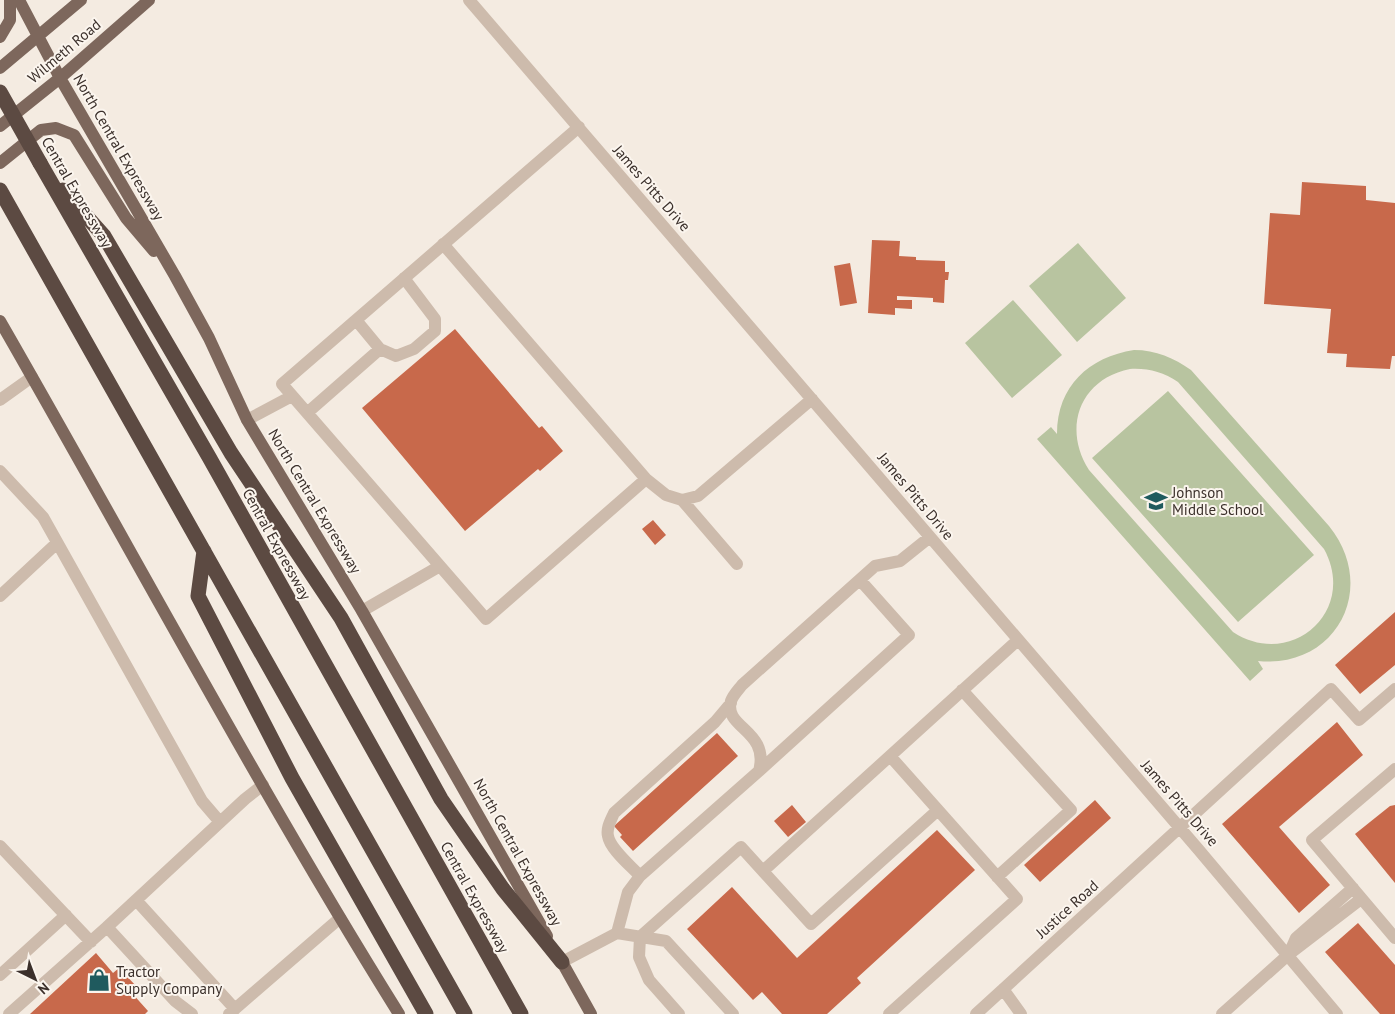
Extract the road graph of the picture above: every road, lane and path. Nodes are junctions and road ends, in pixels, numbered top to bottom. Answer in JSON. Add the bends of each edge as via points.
{"nodes":[{"id":1,"x":10,"y":0,"type":"edge"},
{"id":2,"x":19,"y":0,"type":"edge"},
{"id":3,"x":81,"y":0,"type":"edge"},
{"id":4,"x":149,"y":0,"type":"edge"},
{"id":5,"x":469,"y":0,"type":"edge"},
{"id":6,"x":0,"y":37,"type":"edge"},
{"id":7,"x":39,"y":37,"type":"junction"},
{"id":8,"x":0,"y":68,"type":"edge"},
{"id":9,"x":60,"y":78,"type":"junction"},
{"id":10,"x":0,"y":92,"type":"edge"},
{"id":11,"x":0,"y":126,"type":"edge"},
{"id":12,"x":579,"y":127,"type":"junction"},
{"id":13,"x":0,"y":163,"type":"edge"},
{"id":14,"x":40,"y":163,"type":"junction"},
{"id":15,"x":0,"y":190,"type":"edge"},
{"id":16,"x":442,"y":244,"type":"junction"},
{"id":17,"x":175,"y":276,"type":"junction"},
{"id":18,"x":404,"y":278,"type":"junction"},
{"id":19,"x":356,"y":320,"type":"junction"},
{"id":20,"x":0,"y":321,"type":"edge"},
{"id":21,"x":380,"y":349,"type":"junction"},
{"id":22,"x":32,"y":377,"type":"junction"},
{"id":23,"x":292,"y":396,"type":"junction"},
{"id":24,"x":812,"y":399,"type":"junction"},
{"id":25,"x":0,"y":400,"type":"edge"},
{"id":26,"x":307,"y":414,"type":"junction"},
{"id":27,"x":247,"y":420,"type":"junction"},
{"id":28,"x":0,"y":471,"type":"edge"},
{"id":29,"x":646,"y":479,"type":"junction"},
{"id":30,"x":682,"y":500,"type":"junction"},
{"id":31,"x":930,"y":537,"type":"junction"},
{"id":32,"x":57,"y":543,"type":"junction"},
{"id":33,"x":204,"y":551,"type":"junction"},
{"id":34,"x":737,"y":564,"type":"dead end"},
{"id":35,"x":440,"y":566,"type":"junction"},
{"id":36,"x":860,"y":580,"type":"junction"},
{"id":37,"x":0,"y":596,"type":"edge"},
{"id":38,"x":362,"y":611,"type":"junction"},
{"id":39,"x":1018,"y":640,"type":"junction"},
{"id":40,"x":962,"y":690,"type":"junction"},
{"id":41,"x":1395,"y":690,"type":"edge"},
{"id":42,"x":731,"y":702,"type":"junction"},
{"id":43,"x":890,"y":756,"type":"junction"},
{"id":44,"x":1395,"y":769,"type":"edge"},
{"id":45,"x":760,"y":771,"type":"junction"},
{"id":46,"x":263,"y":785,"type":"junction"},
{"id":47,"x":938,"y":810,"type":"junction"},
{"id":48,"x":220,"y":822,"type":"junction"},
{"id":49,"x":1180,"y":828,"type":"junction"},
{"id":50,"x":0,"y":846,"type":"edge"},
{"id":51,"x":763,"y":871,"type":"junction"},
{"id":52,"x":640,"y":876,"type":"junction"},
{"id":53,"x":997,"y":876,"type":"junction"},
{"id":54,"x":1353,"y":888,"type":"junction"},
{"id":55,"x":1361,"y":899,"type":"junction"},
{"id":56,"x":136,"y":900,"type":"junction"},
{"id":57,"x":66,"y":915,"type":"junction"},
{"id":58,"x":340,"y":918,"type":"junction"},
{"id":59,"x":107,"y":927,"type":"junction"},
{"id":60,"x":617,"y":933,"type":"junction"},
{"id":61,"x":640,"y":937,"type":"junction"},
{"id":62,"x":1395,"y":938,"type":"edge"},
{"id":63,"x":91,"y":942,"type":"junction"},
{"id":64,"x":1288,"y":955,"type":"junction"},
{"id":65,"x":562,"y":962,"type":"junction"},
{"id":66,"x":0,"y":976,"type":"edge"},
{"id":67,"x":1003,"y":989,"type":"junction"},
{"id":68,"x":232,"y":1012,"type":"edge"},
{"id":69,"x":9,"y":1014,"type":"edge"},
{"id":70,"x":192,"y":1014,"type":"edge"},
{"id":71,"x":399,"y":1014,"type":"edge"},
{"id":72,"x":426,"y":1014,"type":"edge"},
{"id":73,"x":465,"y":1014,"type":"edge"},
{"id":74,"x":521,"y":1014,"type":"edge"},
{"id":75,"x":591,"y":1014,"type":"edge"},
{"id":76,"x":679,"y":1014,"type":"edge"},
{"id":77,"x":733,"y":1014,"type":"edge"},
{"id":78,"x":889,"y":1014,"type":"edge"},
{"id":79,"x":976,"y":1014,"type":"edge"},
{"id":80,"x":1021,"y":1014,"type":"edge"},
{"id":81,"x":1222,"y":1014,"type":"edge"},
{"id":82,"x":1337,"y":1014,"type":"edge"}],
"edges":[{"from":1,"to":6,"type":"main road","via":[[10,20]]},
{"from":2,"to":7,"type":"main road","name":"North Central Expressway"},
{"from":3,"to":7,"type":"main road","name":"Wilmeth Road"},
{"from":4,"to":9,"type":"main road","name":"Wilmeth Road"},
{"from":5,"to":12,"type":"street","name":"James Pitts Drive"},
{"from":7,"to":8,"type":"main road","name":"Wilmeth Road"},
{"from":7,"to":9,"type":"main road","name":"North Central Expressway"},
{"from":9,"to":11,"type":"main road","name":"Wilmeth Road"},
{"from":9,"to":17,"type":"main road","name":"North Central Expressway"},
{"from":10,"to":14,"type":"highway","name":"Central Expressway","bridge":true},
{"from":12,"to":16,"type":"street"},
{"from":12,"to":24,"type":"street","name":"James Pitts Drive"},
{"from":13,"to":17,"type":"main road","via":[[41,130],[56,128],[74,135],[126,218]]},
{"from":14,"to":65,"type":"highway","via":[[104,236],[231,453],[341,618],[441,799],[503,889]]},
{"from":14,"to":74,"type":"highway","name":"Central Expressway","via":[[204,448]]},
{"from":15,"to":33,"type":"highway"},
{"from":16,"to":18,"type":"street"},
{"from":16,"to":29,"type":"street"},
{"from":17,"to":27,"type":"main road","name":"North Central Expressway","via":[[209,338]]},
{"from":18,"to":19,"type":"street"},
{"from":18,"to":21,"type":"street","via":[[435,320],[435,331],[414,349],[396,356]]},
{"from":19,"to":21,"type":"street"},
{"from":19,"to":23,"type":"street","via":[[282,384]]},
{"from":20,"to":22,"type":"main road"},
{"from":21,"to":26,"type":"street"},
{"from":22,"to":25,"type":"street"},
{"from":22,"to":46,"type":"main road"},
{"from":23,"to":26,"type":"street"},
{"from":23,"to":27,"type":"street"},
{"from":24,"to":30,"type":"street","via":[[706,490]]},
{"from":24,"to":31,"type":"street","name":"James Pitts Drive"},
{"from":26,"to":35,"type":"street"},
{"from":27,"to":38,"type":"main road","name":"North Central Expressway"},
{"from":28,"to":32,"type":"street","via":[[43,517]]},
{"from":29,"to":30,"type":"street","via":[[666,495]]},
{"from":29,"to":35,"type":"street","via":[[486,619]]},
{"from":30,"to":34,"type":"street"},
{"from":31,"to":36,"type":"street","via":[[900,560],[875,566]]},
{"from":31,"to":39,"type":"street","name":"James Pitts Drive"},
{"from":32,"to":37,"type":"street"},
{"from":32,"to":48,"type":"street","via":[[202,801]]},
{"from":33,"to":72,"type":"highway","via":[[198,596],[292,778]]},
{"from":33,"to":73,"type":"highway"},
{"from":35,"to":38,"type":"street"},
{"from":36,"to":42,"type":"street","via":[[742,685]]},
{"from":36,"to":45,"type":"street","via":[[910,635]]},
{"from":38,"to":65,"type":"main road","name":"North Central Expressway"},
{"from":39,"to":40,"type":"street"},
{"from":39,"to":49,"type":"street","name":"James Pitts Drive"},
{"from":40,"to":43,"type":"street"},
{"from":40,"to":53,"type":"street","via":[[1071,810]]},
{"from":41,"to":49,"type":"street","name":"Justice Road","via":[[1359,720],[1331,689]]},
{"from":42,"to":45,"type":"street","via":[[732,717],[757,743],[761,753]]},
{"from":42,"to":52,"type":"street","via":[[715,722],[614,813],[607,835],[611,845]]},
{"from":43,"to":47,"type":"street"},
{"from":43,"to":51,"type":"street"},
{"from":44,"to":54,"type":"street","via":[[1312,840]]},
{"from":45,"to":52,"type":"street"},
{"from":46,"to":48,"type":"street"},
{"from":46,"to":58,"type":"main road"},
{"from":47,"to":51,"type":"street","via":[[811,924]]},
{"from":47,"to":53,"type":"street"},
{"from":48,"to":56,"type":"street"},
{"from":49,"to":64,"type":"street","name":"James Pitts Drive"},
{"from":49,"to":67,"type":"street","name":"Justice Road"},
{"from":50,"to":57,"type":"street"},
{"from":51,"to":61,"type":"street","via":[[741,846]]},
{"from":52,"to":60,"type":"street","via":[[628,892]]},
{"from":53,"to":78,"type":"street","via":[[1017,899]]},
{"from":54,"to":55,"type":"street"},
{"from":54,"to":64,"type":"street","via":[[1296,938]]},
{"from":55,"to":62,"type":"street"},
{"from":55,"to":64,"type":"street"},
{"from":56,"to":59,"type":"street"},
{"from":56,"to":68,"type":"street"},
{"from":57,"to":63,"type":"street"},
{"from":57,"to":66,"type":"street"},
{"from":58,"to":68,"type":"street"},
{"from":58,"to":71,"type":"main road"},
{"from":59,"to":63,"type":"street"},
{"from":59,"to":70,"type":"street","via":[[175,1001]]},
{"from":60,"to":61,"type":"street"},
{"from":60,"to":65,"type":"street"},
{"from":61,"to":76,"type":"street","via":[[639,957],[649,980]]},
{"from":61,"to":77,"type":"street","via":[[666,941]]},
{"from":63,"to":69,"type":"street"},
{"from":64,"to":81,"type":"street"},
{"from":64,"to":82,"type":"street","name":"James Pitts Drive"},
{"from":65,"to":75,"type":"main road","name":"North Central Expressway"},
{"from":67,"to":79,"type":"street","name":"Justice Road"},
{"from":67,"to":80,"type":"street"}]}
